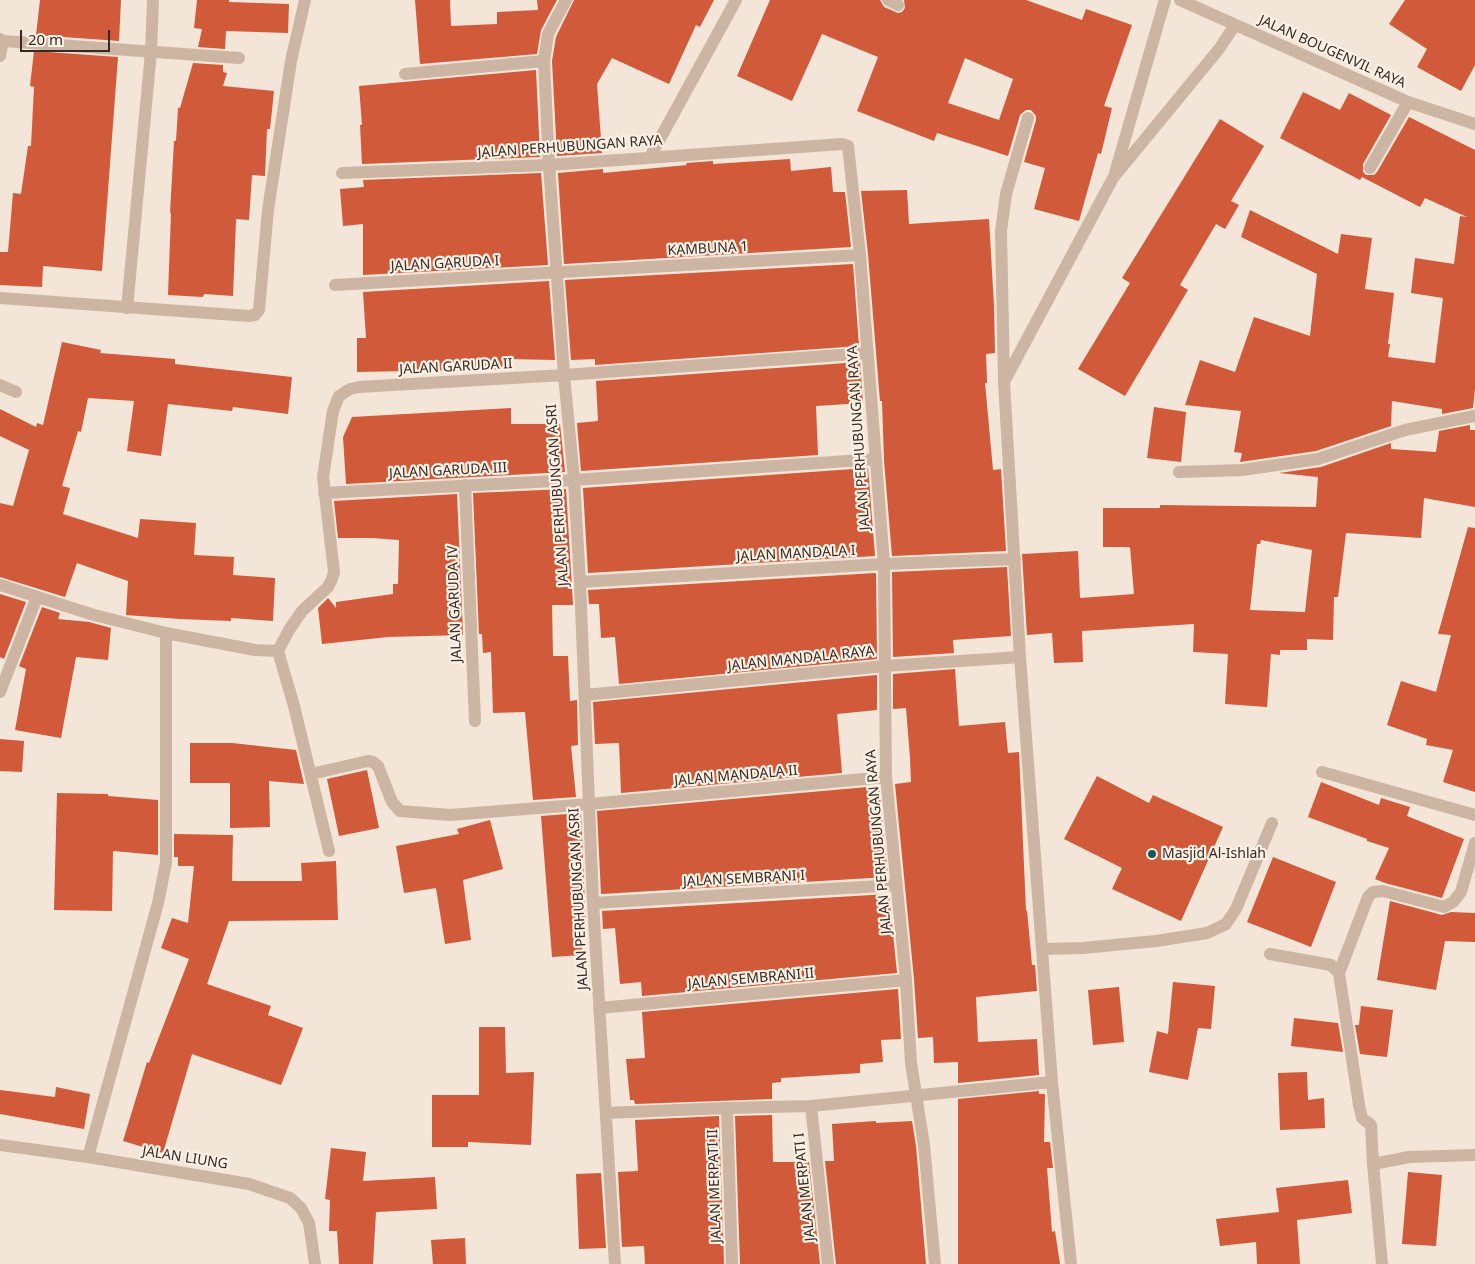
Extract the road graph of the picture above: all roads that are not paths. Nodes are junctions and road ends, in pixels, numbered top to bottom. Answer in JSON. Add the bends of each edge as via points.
{"nodes":[{"id":1,"x":153,"y":0,"type":"edge"},
{"id":2,"x":306,"y":0,"type":"edge"},
{"id":3,"x":566,"y":0,"type":"edge"},
{"id":4,"x":736,"y":0,"type":"edge"},
{"id":5,"x":1165,"y":0,"type":"edge"},
{"id":6,"x":1180,"y":0,"type":"edge"},
{"id":7,"x":1236,"y":25,"type":"junction"},
{"id":8,"x":1,"y":40,"type":"edge"},
{"id":9,"x":151,"y":52,"type":"junction"},
{"id":10,"x":0,"y":56,"type":"edge"},
{"id":11,"x":239,"y":58,"type":"dead end"},
{"id":12,"x":544,"y":61,"type":"junction"},
{"id":13,"x":405,"y":74,"type":"dead end"},
{"id":14,"x":1408,"y":102,"type":"junction"},
{"id":15,"x":1028,"y":118,"type":"dead end"},
{"id":16,"x":1475,"y":124,"type":"edge"},
{"id":17,"x":650,"y":157,"type":"junction"},
{"id":18,"x":549,"y":165,"type":"junction"},
{"id":19,"x":1370,"y":168,"type":"dead end"},
{"id":20,"x":342,"y":173,"type":"dead end"},
{"id":21,"x":1113,"y":178,"type":"junction"},
{"id":22,"x":860,"y":255,"type":"junction"},
{"id":23,"x":557,"y":273,"type":"junction"},
{"id":24,"x":335,"y":285,"type":"dead end"},
{"id":25,"x":0,"y":298,"type":"edge"},
{"id":26,"x":127,"y":308,"type":"junction"},
{"id":27,"x":868,"y":352,"type":"junction"},
{"id":28,"x":564,"y":375,"type":"junction"},
{"id":29,"x":1004,"y":382,"type":"junction"},
{"id":30,"x":0,"y":385,"type":"edge"},
{"id":31,"x":16,"y":392,"type":"dead end"},
{"id":32,"x":1475,"y":416,"type":"edge"},
{"id":33,"x":876,"y":458,"type":"junction"},
{"id":34,"x":1179,"y":472,"type":"dead end"},
{"id":35,"x":574,"y":480,"type":"junction"},
{"id":36,"x":465,"y":485,"type":"junction"},
{"id":37,"x":324,"y":493,"type":"junction"},
{"id":38,"x":1015,"y":559,"type":"junction"},
{"id":39,"x":884,"y":564,"type":"junction"},
{"id":40,"x":580,"y":582,"type":"junction"},
{"id":41,"x":0,"y":584,"type":"edge"},
{"id":42,"x":37,"y":597,"type":"junction"},
{"id":43,"x":166,"y":633,"type":"junction"},
{"id":44,"x":278,"y":651,"type":"junction"},
{"id":45,"x":1020,"y":657,"type":"junction"},
{"id":46,"x":885,"y":666,"type":"junction"},
{"id":47,"x":0,"y":692,"type":"edge"},
{"id":48,"x":585,"y":695,"type":"junction"},
{"id":49,"x":475,"y":721,"type":"dead end"},
{"id":50,"x":1322,"y":772,"type":"dead end"},
{"id":51,"x":311,"y":774,"type":"junction"},
{"id":52,"x":886,"y":777,"type":"junction"},
{"id":53,"x":589,"y":804,"type":"junction"},
{"id":54,"x":1475,"y":815,"type":"edge"},
{"id":55,"x":1272,"y":823,"type":"dead end"},
{"id":56,"x":1475,"y":843,"type":"edge"},
{"id":57,"x":329,"y":851,"type":"dead end"},
{"id":58,"x":897,"y":885,"type":"junction"},
{"id":59,"x":593,"y":903,"type":"junction"},
{"id":60,"x":1042,"y":949,"type":"junction"},
{"id":61,"x":1270,"y":954,"type":"dead end"},
{"id":62,"x":1339,"y":973,"type":"junction"},
{"id":63,"x":906,"y":980,"type":"junction"},
{"id":64,"x":599,"y":1008,"type":"junction"},
{"id":65,"x":1052,"y":1082,"type":"junction"},
{"id":66,"x":915,"y":1097,"type":"junction"},
{"id":67,"x":811,"y":1106,"type":"junction"},
{"id":68,"x":727,"y":1108,"type":"junction"},
{"id":69,"x":606,"y":1113,"type":"junction"},
{"id":70,"x":0,"y":1145,"type":"edge"},
{"id":71,"x":1475,"y":1155,"type":"edge"},
{"id":72,"x":88,"y":1157,"type":"junction"},
{"id":73,"x":1372,"y":1164,"type":"junction"},
{"id":74,"x":315,"y":1264,"type":"edge"},
{"id":75,"x":615,"y":1264,"type":"edge"},
{"id":76,"x":732,"y":1264,"type":"edge"},
{"id":77,"x":828,"y":1264,"type":"edge"},
{"id":78,"x":935,"y":1264,"type":"edge"},
{"id":79,"x":1071,"y":1264,"type":"edge"},
{"id":80,"x":1382,"y":1264,"type":"edge"}],
"edges":[{"from":1,"to":9,"type":"street"},
{"from":2,"to":26,"type":"street","via":[[290,61],[268,210],[258,312],[249,316]]},
{"from":3,"to":12,"type":"street","name":"JALAN PERHUBUNGAN ASRI","via":[[548,34]]},
{"from":4,"to":17,"type":"street"},
{"from":5,"to":21,"type":"street"},
{"from":6,"to":7,"type":"street","name":"JALAN BOUGENVIL RAYA"},
{"from":7,"to":14,"type":"street","name":"JALAN BOUGENVIL RAYA"},
{"from":7,"to":21,"type":"street"},
{"from":8,"to":9,"type":"street"},
{"from":8,"to":10,"type":"street"},
{"from":9,"to":11,"type":"street"},
{"from":9,"to":26,"type":"street"},
{"from":12,"to":13,"type":"street"},
{"from":12,"to":18,"type":"street","name":"JALAN PERHUBUNGAN ASRI"},
{"from":14,"to":16,"type":"street","name":"JALAN BOUGENVIL RAYA"},
{"from":14,"to":19,"type":"street"},
{"from":15,"to":29,"type":"street","via":[[1006,194],[1002,230]]},
{"from":17,"to":18,"type":"street","name":"JALAN PERHUBUNGAN RAYA"},
{"from":17,"to":22,"type":"street","name":"JALAN PERHUBUNGAN RAYA","via":[[848,146]]},
{"from":18,"to":20,"type":"street","name":"JALAN PERHUBUNGAN RAYA"},
{"from":18,"to":23,"type":"street","name":"JALAN PERHUBUNGAN ASRI"},
{"from":21,"to":29,"type":"street"},
{"from":22,"to":23,"type":"street","name":"KAMBUNA 1"},
{"from":22,"to":27,"type":"street","name":"JALAN PERHUBUNGAN RAYA"},
{"from":23,"to":24,"type":"street","name":"JALAN GARUDA I"},
{"from":23,"to":28,"type":"street","name":"JALAN PERHUBUNGAN ASRI"},
{"from":25,"to":26,"type":"street"},
{"from":27,"to":28,"type":"street"},
{"from":27,"to":33,"type":"street","name":"JALAN PERHUBUNGAN RAYA"},
{"from":28,"to":35,"type":"street","name":"JALAN PERHUBUNGAN ASRI"},
{"from":28,"to":37,"type":"street","name":"JALAN GARUDA II","via":[[350,389],[339,396],[333,411],[323,477]]},
{"from":29,"to":38,"type":"street"},
{"from":30,"to":31,"type":"street"},
{"from":32,"to":34,"type":"street","via":[[1406,430],[1318,459],[1242,470]]},
{"from":33,"to":35,"type":"street","name":"JALAN GARUDA III"},
{"from":33,"to":39,"type":"street","name":"JALAN PERHUBUNGAN RAYA"},
{"from":35,"to":36,"type":"street","name":"JALAN GARUDA III"},
{"from":35,"to":40,"type":"street","name":"JALAN PERHUBUNGAN ASRI"},
{"from":36,"to":37,"type":"street","name":"JALAN GARUDA III"},
{"from":36,"to":49,"type":"street","name":"JALAN GARUDA IV"},
{"from":37,"to":44,"type":"street","via":[[334,572],[332,579],[328,587],[302,611]]},
{"from":38,"to":39,"type":"street","name":"JALAN MANDALA I"},
{"from":38,"to":45,"type":"street"},
{"from":39,"to":40,"type":"street","name":"JALAN MANDALA I"},
{"from":39,"to":46,"type":"street","name":"JALAN PERHUBUNGAN RAYA"},
{"from":40,"to":48,"type":"street","name":"JALAN PERHUBUNGAN ASRI"},
{"from":41,"to":42,"type":"street"},
{"from":42,"to":43,"type":"street"},
{"from":42,"to":47,"type":"street"},
{"from":43,"to":44,"type":"street","via":[[255,650]]},
{"from":43,"to":72,"type":"street","via":[[166,863],[158,903]]},
{"from":44,"to":51,"type":"street"},
{"from":45,"to":46,"type":"street","name":"JALAN MANDALA RAYA"},
{"from":45,"to":60,"type":"street"},
{"from":46,"to":48,"type":"street","name":"JALAN MANDALA RAYA"},
{"from":46,"to":52,"type":"street","name":"JALAN PERHUBUNGAN RAYA"},
{"from":48,"to":53,"type":"street","name":"JALAN PERHUBUNGAN ASRI"},
{"from":50,"to":54,"type":"street"},
{"from":51,"to":53,"type":"street","name":"JALAN MANDALA II","via":[[373,762],[378,766],[392,802],[400,811],[409,812],[450,815]]},
{"from":51,"to":57,"type":"street"},
{"from":52,"to":53,"type":"street","name":"JALAN MANDALA II"},
{"from":52,"to":58,"type":"street","name":"JALAN PERHUBUNGAN RAYA"},
{"from":53,"to":59,"type":"street","name":"JALAN PERHUBUNGAN ASRI"},
{"from":55,"to":60,"type":"street","via":[[1236,909],[1226,924],[1207,932],[1156,941]]},
{"from":56,"to":62,"type":"street","via":[[1462,892],[1444,906],[1383,891],[1373,892],[1368,897]]},
{"from":58,"to":59,"type":"street","name":"JALAN SEMBRANI I"},
{"from":58,"to":63,"type":"street","name":"JALAN PERHUBUNGAN RAYA"},
{"from":59,"to":64,"type":"street","name":"JALAN PERHUBUNGAN ASRI"},
{"from":60,"to":65,"type":"street"},
{"from":61,"to":62,"type":"street","via":[[1331,965]]},
{"from":62,"to":73,"type":"street","via":[[1359,1105],[1362,1118],[1371,1125]]},
{"from":63,"to":64,"type":"street","name":"JALAN SEMBRANI II"},
{"from":63,"to":66,"type":"street","name":"JALAN PERHUBUNGAN RAYA"},
{"from":64,"to":69,"type":"street","name":"JALAN PERHUBUNGAN ASRI"},
{"from":65,"to":66,"type":"street"},
{"from":65,"to":79,"type":"street"},
{"from":66,"to":67,"type":"street"},
{"from":66,"to":78,"type":"street","name":"JALAN PERHUBUNGAN RAYA","via":[[924,1145]]},
{"from":67,"to":68,"type":"street"},
{"from":67,"to":77,"type":"street","name":"JALAN MERPATI I"},
{"from":68,"to":69,"type":"street"},
{"from":68,"to":76,"type":"street","name":"JALAN MERPATI II"},
{"from":69,"to":75,"type":"street","name":"JALAN PERHUBUNGAN ASRI"},
{"from":70,"to":72,"type":"street","name":"JALAN LIUNG"},
{"from":71,"to":73,"type":"street","via":[[1409,1157]]},
{"from":72,"to":74,"type":"street","name":"JALAN LIUNG","via":[[249,1184],[290,1198],[301,1208],[309,1223]]},
{"from":73,"to":80,"type":"street"}]}
